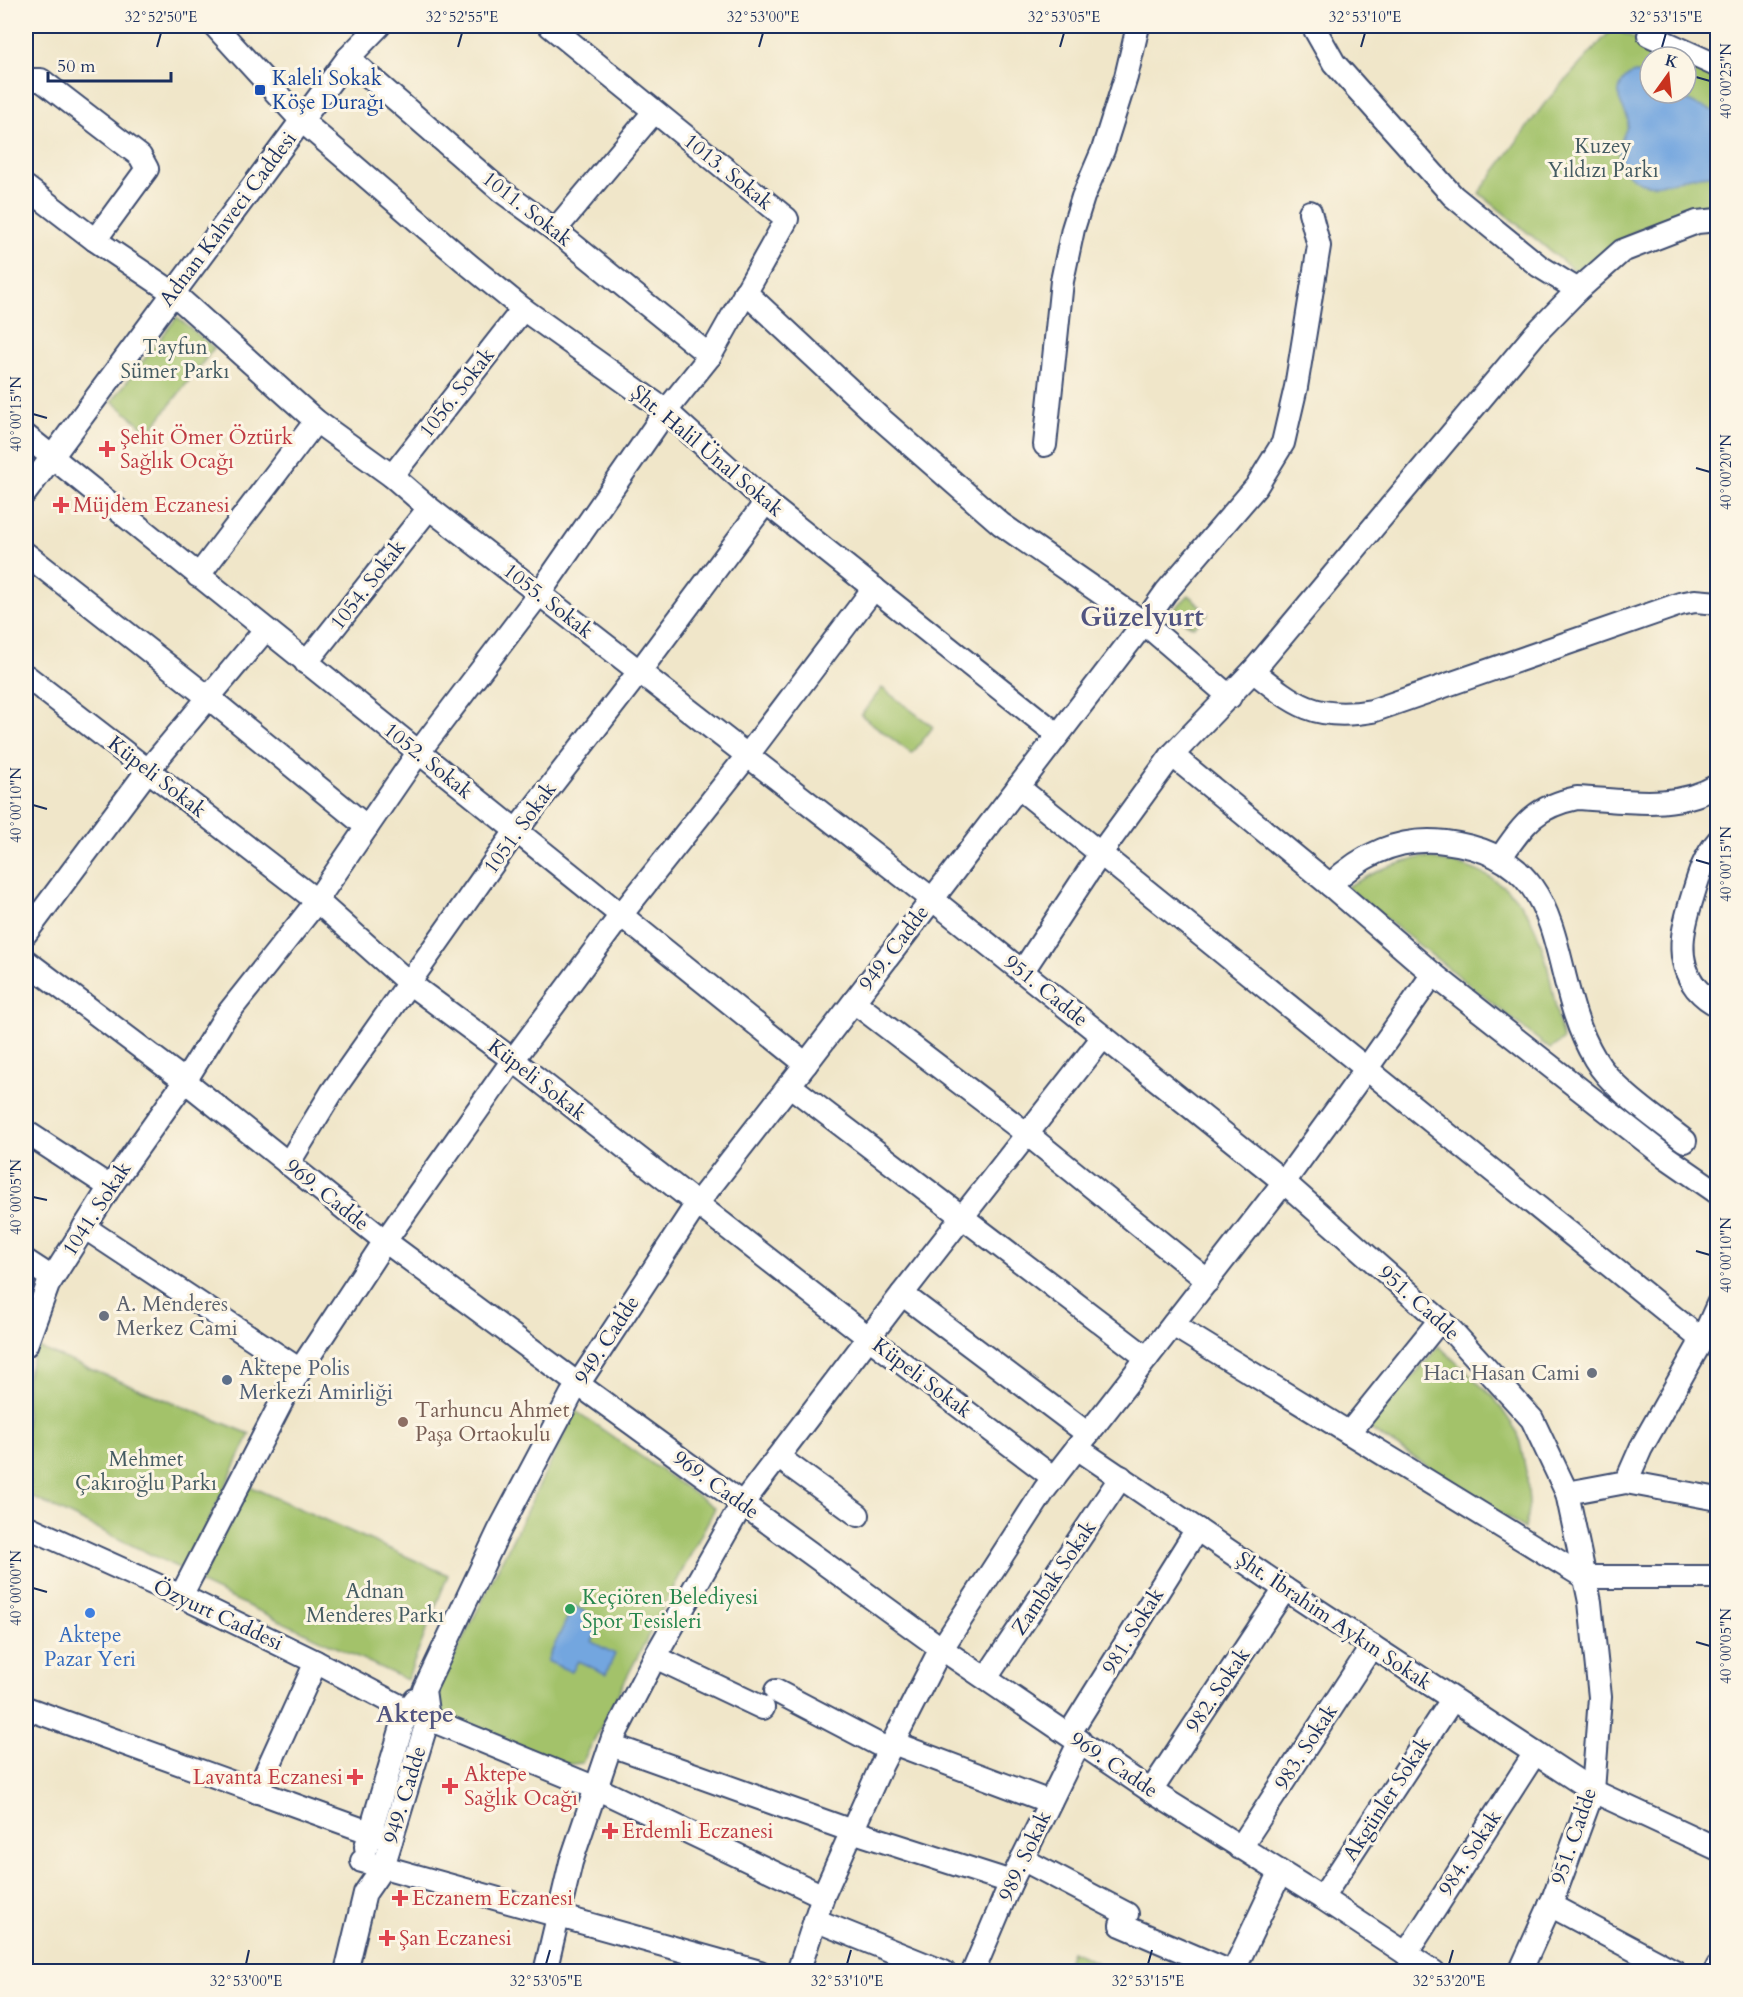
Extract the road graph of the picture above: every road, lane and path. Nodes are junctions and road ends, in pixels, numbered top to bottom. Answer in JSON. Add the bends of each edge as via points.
{"nodes":[{"id":1,"x":215,"y":26,"type":"edge"},
{"id":2,"x":379,"y":26,"type":"edge"},
{"id":3,"x":550,"y":26,"type":"edge"},
{"id":4,"x":1138,"y":26,"type":"edge"},
{"id":5,"x":1313,"y":26,"type":"edge"},
{"id":6,"x":1649,"y":34,"type":"dead end"},
{"id":7,"x":348,"y":58,"type":"junction"},
{"id":8,"x":1718,"y":66,"type":"edge"},
{"id":9,"x":26,"y":80,"type":"edge"},
{"id":10,"x":654,"y":112,"type":"junction"},
{"id":11,"x":302,"y":121,"type":"junction"},
{"id":12,"x":26,"y":187,"type":"edge"},
{"id":13,"x":1310,"y":212,"type":"dead end"},
{"id":14,"x":1718,"y":220,"type":"edge"},
{"id":15,"x":555,"y":230,"type":"junction"},
{"id":16,"x":95,"y":240,"type":"junction"},
{"id":17,"x":1578,"y":290,"type":"junction"},
{"id":18,"x":172,"y":292,"type":"junction"},
{"id":19,"x":745,"y":292,"type":"junction"},
{"id":20,"x":523,"y":309,"type":"junction"},
{"id":21,"x":710,"y":356,"type":"junction"},
{"id":22,"x":666,"y":411,"type":"junction"},
{"id":23,"x":316,"y":421,"type":"junction"},
{"id":24,"x":26,"y":436,"type":"edge"},
{"id":25,"x":1045,"y":445,"type":"dead end"},
{"id":26,"x":51,"y":457,"type":"junction"},
{"id":27,"x":392,"y":476,"type":"junction"},
{"id":28,"x":26,"y":492,"type":"edge"},
{"id":29,"x":766,"y":502,"type":"junction"},
{"id":30,"x":429,"y":508,"type":"junction"},
{"id":31,"x":26,"y":554,"type":"edge"},
{"id":32,"x":198,"y":576,"type":"junction"},
{"id":33,"x":874,"y":588,"type":"junction"},
{"id":34,"x":539,"y":594,"type":"junction"},
{"id":35,"x":1718,"y":603,"type":"edge"},
{"id":36,"x":1144,"y":623,"type":"junction"},
{"id":37,"x":266,"y":630,"type":"junction"},
{"id":38,"x":306,"y":663,"type":"junction"},
{"id":39,"x":1253,"y":671,"type":"junction"},
{"id":40,"x":639,"y":672,"type":"junction"},
{"id":41,"x":26,"y":676,"type":"edge"},
{"id":42,"x":1230,"y":697,"type":"junction"},
{"id":43,"x":208,"y":698,"type":"junction"},
{"id":44,"x":1058,"y":735,"type":"junction"},
{"id":45,"x":418,"y":753,"type":"junction"},
{"id":46,"x":1172,"y":755,"type":"junction"},
{"id":47,"x":747,"y":756,"type":"junction"},
{"id":48,"x":148,"y":770,"type":"junction"},
{"id":49,"x":1718,"y":785,"type":"edge"},
{"id":50,"x":1018,"y":787,"type":"junction"},
{"id":51,"x":367,"y":828,"type":"junction"},
{"id":52,"x":516,"y":831,"type":"junction"},
{"id":53,"x":1718,"y":841,"type":"edge"},
{"id":54,"x":1100,"y":854,"type":"junction"},
{"id":55,"x":1500,"y":858,"type":"junction"},
{"id":56,"x":1330,"y":885,"type":"junction"},
{"id":57,"x":932,"y":899,"type":"junction"},
{"id":58,"x":317,"y":901,"type":"junction"},
{"id":59,"x":621,"y":915,"type":"junction"},
{"id":60,"x":26,"y":933,"type":"edge"},
{"id":61,"x":26,"y":961,"type":"edge"},
{"id":62,"x":1022,"y":972,"type":"junction"},
{"id":63,"x":1433,"y":974,"type":"junction"},
{"id":64,"x":409,"y":983,"type":"junction"},
{"id":65,"x":854,"y":1002,"type":"junction"},
{"id":66,"x":1718,"y":1005,"type":"edge"},
{"id":67,"x":1103,"y":1037,"type":"junction"},
{"id":68,"x":513,"y":1060,"type":"junction"},
{"id":69,"x":806,"y":1064,"type":"junction"},
{"id":70,"x":1367,"y":1068,"type":"junction"},
{"id":71,"x":185,"y":1081,"type":"junction"},
{"id":72,"x":789,"y":1085,"type":"junction"},
{"id":73,"x":26,"y":1132,"type":"edge"},
{"id":74,"x":1027,"y":1134,"type":"junction"},
{"id":75,"x":1685,"y":1141,"type":"dead end"},
{"id":76,"x":288,"y":1164,"type":"junction"},
{"id":77,"x":1284,"y":1182,"type":"junction"},
{"id":78,"x":110,"y":1187,"type":"junction"},
{"id":79,"x":1718,"y":1193,"type":"edge"},
{"id":80,"x":696,"y":1205,"type":"junction"},
{"id":81,"x":962,"y":1217,"type":"junction"},
{"id":82,"x":84,"y":1227,"type":"junction"},
{"id":83,"x":385,"y":1241,"type":"junction"},
{"id":84,"x":26,"y":1261,"type":"edge"},
{"id":85,"x":52,"y":1278,"type":"junction"},
{"id":86,"x":1208,"y":1281,"type":"junction"},
{"id":87,"x":903,"y":1294,"type":"junction"},
{"id":88,"x":1718,"y":1304,"type":"edge"},
{"id":89,"x":1440,"y":1320,"type":"junction"},
{"id":90,"x":1173,"y":1325,"type":"junction"},
{"id":91,"x":869,"y":1338,"type":"junction"},
{"id":92,"x":1702,"y":1340,"type":"junction"},
{"id":93,"x":26,"y":1345,"type":"edge"},
{"id":94,"x":1147,"y":1358,"type":"junction"},
{"id":95,"x":300,"y":1370,"type":"junction"},
{"id":96,"x":578,"y":1384,"type":"junction"},
{"id":97,"x":1349,"y":1433,"type":"junction"},
{"id":98,"x":1083,"y":1441,"type":"junction"},
{"id":99,"x":778,"y":1457,"type":"junction"},
{"id":100,"x":1054,"y":1478,"type":"junction"},
{"id":101,"x":1121,"y":1478,"type":"junction"},
{"id":102,"x":1626,"y":1482,"type":"junction"},
{"id":103,"x":1567,"y":1493,"type":"junction"},
{"id":104,"x":1718,"y":1499,"type":"edge"},
{"id":105,"x":742,"y":1504,"type":"junction"},
{"id":106,"x":858,"y":1515,"type":"dead end"},
{"id":107,"x":26,"y":1526,"type":"edge"},
{"id":108,"x":1197,"y":1529,"type":"junction"},
{"id":109,"x":1584,"y":1577,"type":"junction"},
{"id":110,"x":1718,"y":1577,"type":"edge"},
{"id":111,"x":1285,"y":1589,"type":"junction"},
{"id":112,"x":181,"y":1596,"type":"junction"},
{"id":113,"x":1371,"y":1646,"type":"junction"},
{"id":114,"x":942,"y":1649,"type":"junction"},
{"id":115,"x":655,"y":1657,"type":"junction"},
{"id":116,"x":316,"y":1662,"type":"junction"},
{"id":117,"x":986,"y":1678,"type":"junction"},
{"id":118,"x":424,"y":1690,"type":"junction"},
{"id":119,"x":1452,"y":1700,"type":"junction"},
{"id":120,"x":26,"y":1708,"type":"edge"},
{"id":121,"x":405,"y":1714,"type":"junction"},
{"id":122,"x":427,"y":1724,"type":"junction"},
{"id":123,"x":1074,"y":1738,"type":"junction"},
{"id":124,"x":611,"y":1745,"type":"junction"},
{"id":125,"x":891,"y":1747,"type":"junction"},
{"id":126,"x":1535,"y":1753,"type":"junction"},
{"id":127,"x":1151,"y":1791,"type":"junction"},
{"id":128,"x":1593,"y":1791,"type":"junction"},
{"id":129,"x":257,"y":1792,"type":"junction"},
{"id":130,"x":594,"y":1792,"type":"junction"},
{"id":131,"x":1050,"y":1802,"type":"junction"},
{"id":132,"x":852,"y":1831,"type":"junction"},
{"id":133,"x":381,"y":1836,"type":"junction"},
{"id":134,"x":1240,"y":1848,"type":"junction"},
{"id":135,"x":1718,"y":1849,"type":"edge"},
{"id":136,"x":1022,"y":1859,"type":"junction"},
{"id":137,"x":372,"y":1868,"type":"junction"},
{"id":138,"x":1280,"y":1873,"type":"junction"},
{"id":139,"x":1011,"y":1882,"type":"junction"},
{"id":140,"x":823,"y":1896,"type":"junction"},
{"id":141,"x":1322,"y":1898,"type":"junction"},
{"id":142,"x":1550,"y":1905,"type":"junction"},
{"id":143,"x":558,"y":1918,"type":"junction"},
{"id":144,"x":815,"y":1920,"type":"junction"},
{"id":145,"x":1406,"y":1954,"type":"junction"},
{"id":146,"x":1718,"y":1966,"type":"edge"},
{"id":147,"x":349,"y":1971,"type":"edge"},
{"id":148,"x":545,"y":1971,"type":"edge"},
{"id":149,"x":760,"y":1971,"type":"edge"},
{"id":150,"x":798,"y":1971,"type":"edge"},
{"id":151,"x":944,"y":1971,"type":"edge"},
{"id":152,"x":973,"y":1971,"type":"edge"},
{"id":153,"x":1232,"y":1971,"type":"edge"},
{"id":154,"x":1434,"y":1971,"type":"edge"},
{"id":155,"x":1520,"y":1971,"type":"edge"},
{"id":156,"x":1676,"y":1971,"type":"edge"},
{"id":157,"x":1714,"y":1971,"type":"edge"}],
"edges":[{"from":1,"to":11,"type":"street","name":"Şht. Halil Ünal Sokak"},
{"from":2,"to":7,"type":"street","name":"Adnan Kahveci Caddesi"},
{"from":3,"to":10,"type":"street","name":"1013. Sokak"},
{"from":4,"to":25,"type":"street","via":[[1103,150],[1073,229],[1062,281]]},
{"from":5,"to":17,"type":"street","via":[[1334,63],[1453,196],[1539,266]]},
{"from":6,"to":8,"type":"street"},
{"from":7,"to":11,"type":"street","name":"Adnan Kahveci Caddesi"},
{"from":7,"to":15,"type":"street","name":"1011. Sokak","via":[[500,190]]},
{"from":9,"to":16,"type":"street","via":[[41,80],[140,156],[147,169]]},
{"from":10,"to":15,"type":"street"},
{"from":10,"to":19,"type":"street","name":"1013. Sokak","via":[[787,219]]},
{"from":11,"to":18,"type":"street","name":"Adnan Kahveci Caddesi"},
{"from":11,"to":20,"type":"street","name":"Şht. Halil Ünal Sokak"},
{"from":12,"to":16,"type":"street","name":"1055. Sokak"},
{"from":13,"to":36,"type":"street","name":"949. Cadde","via":[[1320,246],[1283,443],[1256,488]]},
{"from":14,"to":17,"type":"street","via":[[1697,222],[1622,251]]},
{"from":15,"to":21,"type":"street","name":"1011. Sokak"},
{"from":16,"to":18,"type":"street","name":"1055. Sokak"},
{"from":17,"to":39,"type":"street","via":[[1535,334]]},
{"from":18,"to":23,"type":"street","name":"1055. Sokak"},
{"from":18,"to":26,"type":"street","name":"Adnan Kahveci Caddesi"},
{"from":19,"to":21,"type":"street","name":"1013. Sokak"},
{"from":19,"to":36,"type":"street","via":[[1000,524]]},
{"from":20,"to":22,"type":"street","name":"Şht. Halil Ünal Sokak"},
{"from":20,"to":27,"type":"street","name":"1056. Sokak"},
{"from":21,"to":22,"type":"street","name":"1013. Sokak"},
{"from":22,"to":29,"type":"street","name":"Şht. Halil Ünal Sokak"},
{"from":22,"to":34,"type":"street","name":"1013. Sokak"},
{"from":23,"to":27,"type":"street","name":"1055. Sokak"},
{"from":23,"to":32,"type":"street"},
{"from":24,"to":26,"type":"street","name":"1052. Sokak"},
{"from":26,"to":28,"type":"street","name":"Adnan Kahveci Caddesi"},
{"from":26,"to":32,"type":"street","name":"1052. Sokak"},
{"from":27,"to":30,"type":"street","name":"1055. Sokak"},
{"from":29,"to":33,"type":"street","name":"Şht. Halil Ünal Sokak"},
{"from":29,"to":40,"type":"street","name":"1051. Sokak"},
{"from":30,"to":34,"type":"street","name":"1055. Sokak"},
{"from":30,"to":38,"type":"street","name":"1054. Sokak"},
{"from":31,"to":43,"type":"street"},
{"from":32,"to":37,"type":"street","name":"1052. Sokak"},
{"from":33,"to":44,"type":"street","name":"Şht. Halil Ünal Sokak"},
{"from":33,"to":47,"type":"street"},
{"from":34,"to":40,"type":"street","name":"1055. Sokak"},
{"from":34,"to":45,"type":"street","name":"1013. Sokak"},
{"from":35,"to":39,"type":"street","via":[[1680,604],[1372,711],[1349,715],[1308,709],[1288,699]]},
{"from":36,"to":42,"type":"street"},
{"from":36,"to":44,"type":"street","name":"949. Cadde"},
{"from":37,"to":38,"type":"street","name":"1052. Sokak"},
{"from":37,"to":43,"type":"street"},
{"from":38,"to":45,"type":"street","name":"1052. Sokak"},
{"from":39,"to":42,"type":"street"},
{"from":40,"to":47,"type":"street","name":"1055. Sokak"},
{"from":40,"to":52,"type":"street","name":"1051. Sokak"},
{"from":41,"to":48,"type":"street","name":"Küpeli Sokak"},
{"from":42,"to":46,"type":"street"},
{"from":43,"to":48,"type":"street"},
{"from":43,"to":51,"type":"street"},
{"from":44,"to":50,"type":"street","name":"949. Cadde"},
{"from":45,"to":51,"type":"street","name":"1041. Sokak"},
{"from":45,"to":52,"type":"street","name":"1052. Sokak"},
{"from":46,"to":54,"type":"street"},
{"from":46,"to":56,"type":"street"},
{"from":47,"to":57,"type":"street","name":"1055. Sokak"},
{"from":47,"to":59,"type":"street"},
{"from":48,"to":58,"type":"street","name":"Küpeli Sokak"},
{"from":48,"to":60,"type":"street"},
{"from":49,"to":55,"type":"street","via":[[1696,796],[1664,802],[1577,798],[1563,801],[1549,806],[1522,826]]},
{"from":50,"to":54,"type":"street"},
{"from":50,"to":57,"type":"street","name":"949. Cadde"},
{"from":51,"to":58,"type":"street","name":"1041. Sokak"},
{"from":52,"to":59,"type":"street","name":"1052. Sokak"},
{"from":52,"to":64,"type":"street","name":"1051. Sokak"},
{"from":53,"to":66,"type":"street","via":[[1703,863],[1682,938],[1690,980]]},
{"from":54,"to":62,"type":"street"},
{"from":54,"to":70,"type":"street"},
{"from":55,"to":56,"type":"street","via":[[1462,844],[1412,842],[1366,857]]},
{"from":55,"to":75,"type":"street","via":[[1532,886],[1545,908],[1578,1025],[1596,1062],[1610,1080]]},
{"from":56,"to":63,"type":"street"},
{"from":57,"to":62,"type":"street","name":"951. Cadde"},
{"from":57,"to":65,"type":"street","name":"949. Cadde"},
{"from":58,"to":64,"type":"street","name":"Küpeli Sokak"},
{"from":58,"to":71,"type":"street","name":"1041. Sokak","via":[[225,1017]]},
{"from":59,"to":68,"type":"street"},
{"from":59,"to":69,"type":"street","name":"1052. Sokak"},
{"from":61,"to":71,"type":"street","name":"969. Cadde"},
{"from":62,"to":67,"type":"street","name":"951. Cadde"},
{"from":63,"to":70,"type":"street"},
{"from":63,"to":79,"type":"street","via":[[1666,1157]]},
{"from":64,"to":68,"type":"street","name":"Küpeli Sokak"},
{"from":64,"to":76,"type":"street","name":"1051. Sokak","via":[[332,1092]]},
{"from":65,"to":69,"type":"street","name":"949. Cadde"},
{"from":65,"to":74,"type":"street"},
{"from":67,"to":74,"type":"street"},
{"from":67,"to":77,"type":"street","name":"951. Cadde"},
{"from":68,"to":80,"type":"street","name":"Küpeli Sokak"},
{"from":68,"to":83,"type":"street"},
{"from":69,"to":72,"type":"street","name":"949. Cadde"},
{"from":70,"to":77,"type":"street"},
{"from":70,"to":92,"type":"street"},
{"from":71,"to":76,"type":"street","name":"969. Cadde"},
{"from":71,"to":78,"type":"street","name":"1041. Sokak"},
{"from":72,"to":80,"type":"street","name":"949. Cadde"},
{"from":72,"to":81,"type":"street"},
{"from":73,"to":78,"type":"street"},
{"from":74,"to":81,"type":"street"},
{"from":74,"to":86,"type":"street"},
{"from":76,"to":83,"type":"street","name":"969. Cadde"},
{"from":77,"to":86,"type":"street"},
{"from":77,"to":89,"type":"street","name":"951. Cadde"},
{"from":78,"to":82,"type":"street","name":"1041. Sokak"},
{"from":80,"to":91,"type":"street","name":"Küpeli Sokak"},
{"from":80,"to":96,"type":"street","name":"949. Cadde"},
{"from":81,"to":87,"type":"street"},
{"from":81,"to":94,"type":"street"},
{"from":82,"to":85,"type":"street","name":"1041. Sokak"},
{"from":82,"to":95,"type":"street"},
{"from":83,"to":95,"type":"street"},
{"from":83,"to":96,"type":"street","name":"969. Cadde"},
{"from":84,"to":85,"type":"street"},
{"from":85,"to":93,"type":"street","name":"1041. Sokak"},
{"from":86,"to":90,"type":"street"},
{"from":87,"to":91,"type":"street"},
{"from":87,"to":98,"type":"street","name":"Şht. İbrahim Aykın Sokak"},
{"from":88,"to":92,"type":"street"},
{"from":89,"to":97,"type":"street"},
{"from":89,"to":103,"type":"street","name":"951. Cadde","via":[[1533,1419]]},
{"from":90,"to":94,"type":"street"},
{"from":90,"to":97,"type":"street"},
{"from":91,"to":99,"type":"street"},
{"from":91,"to":100,"type":"street","name":"Küpeli Sokak"},
{"from":92,"to":102,"type":"street"},
{"from":94,"to":98,"type":"street"},
{"from":95,"to":112,"type":"street"},
{"from":96,"to":105,"type":"street","name":"969. Cadde"},
{"from":96,"to":118,"type":"street","name":"949. Cadde","via":[[498,1531]]},
{"from":97,"to":109,"type":"street"},
{"from":98,"to":100,"type":"street"},
{"from":98,"to":101,"type":"street","name":"Şht. İbrahim Aykın Sokak"},
{"from":99,"to":105,"type":"street"},
{"from":99,"to":106,"type":"street"},
{"from":100,"to":114,"type":"street"},
{"from":101,"to":108,"type":"street","name":"Şht. İbrahim Aykın Sokak"},
{"from":101,"to":117,"type":"street","name":"Zambak Sokak"},
{"from":102,"to":103,"type":"street"},
{"from":102,"to":104,"type":"street"},
{"from":103,"to":109,"type":"street","name":"951. Cadde"},
{"from":105,"to":114,"type":"street","name":"969. Cadde"},
{"from":105,"to":115,"type":"street"},
{"from":107,"to":112,"type":"street","name":"Özyurt Caddesi"},
{"from":108,"to":111,"type":"street","name":"Şht. İbrahim Aykın Sokak"},
{"from":108,"to":123,"type":"street","name":"981. Sokak"},
{"from":109,"to":110,"type":"street"},
{"from":109,"to":128,"type":"street","name":"951. Cadde","via":[[1600,1697]]},
{"from":111,"to":113,"type":"street","name":"Şht. İbrahim Aykın Sokak"},
{"from":111,"to":127,"type":"street","name":"982. Sokak"},
{"from":112,"to":116,"type":"street","name":"Özyurt Caddesi"},
{"from":113,"to":119,"type":"street","name":"Şht. İbrahim Aykın Sokak"},
{"from":113,"to":134,"type":"street","name":"983. Sokak"},
{"from":114,"to":117,"type":"street","name":"969. Cadde"},
{"from":114,"to":125,"type":"street"},
{"from":115,"to":124,"type":"street"},
{"from":115,"to":125,"type":"street"},
{"from":116,"to":121,"type":"street","name":"Özyurt Caddesi"},
{"from":116,"to":129,"type":"street"},
{"from":117,"to":123,"type":"street","name":"969. Cadde"},
{"from":118,"to":121,"type":"street"},
{"from":118,"to":122,"type":"street","name":"949. Cadde"},
{"from":119,"to":126,"type":"street","name":"Şht. İbrahim Aykın Sokak"},
{"from":119,"to":141,"type":"street","name":"Akgünler Sokak"},
{"from":120,"to":129,"type":"street"},
{"from":121,"to":122,"type":"street","name":"Özyurt Caddesi"},
{"from":121,"to":133,"type":"street"},
{"from":122,"to":130,"type":"street","name":"Özyurt Caddesi"},
{"from":122,"to":133,"type":"street","name":"949. Cadde"},
{"from":123,"to":127,"type":"street","name":"969. Cadde"},
{"from":123,"to":131,"type":"street","name":"989. Sokak"},
{"from":124,"to":130,"type":"street"},
{"from":124,"to":132,"type":"street"},
{"from":125,"to":131,"type":"street"},
{"from":125,"to":132,"type":"street"},
{"from":126,"to":128,"type":"street","name":"Şht. İbrahim Aykın Sokak"},
{"from":126,"to":145,"type":"street","name":"984. Sokak"},
{"from":127,"to":134,"type":"street","name":"969. Cadde"},
{"from":128,"to":135,"type":"street","name":"Şht. İbrahim Aykın Sokak"},
{"from":128,"to":142,"type":"street","name":"951. Cadde"},
{"from":129,"to":133,"type":"street"},
{"from":130,"to":140,"type":"street","name":"Özyurt Caddesi"},
{"from":130,"to":143,"type":"street"},
{"from":131,"to":136,"type":"street","name":"989. Sokak"},
{"from":132,"to":139,"type":"street"},
{"from":132,"to":140,"type":"street"},
{"from":133,"to":137,"type":"street","name":"949. Cadde"},
{"from":134,"to":138,"type":"street","name":"969. Cadde"},
{"from":136,"to":139,"type":"street","name":"989. Sokak"},
{"from":136,"to":153,"type":"street","via":[[1126,1914],[1121,1925]]},
{"from":137,"to":143,"type":"street"},
{"from":137,"to":147,"type":"street","name":"949. Cadde"},
{"from":138,"to":141,"type":"street","name":"969. Cadde"},
{"from":138,"to":153,"type":"street"},
{"from":139,"to":152,"type":"street","name":"989. Sokak"},
{"from":140,"to":144,"type":"street"},
{"from":141,"to":145,"type":"street","name":"969. Cadde"},
{"from":142,"to":155,"type":"street","name":"951. Cadde"},
{"from":142,"to":156,"type":"street"},
{"from":143,"to":148,"type":"street"},
{"from":143,"to":149,"type":"street"},
{"from":144,"to":150,"type":"street"},
{"from":144,"to":151,"type":"street"},
{"from":145,"to":154,"type":"street","name":"969. Cadde"},
{"from":146,"to":157,"type":"street"}]}
